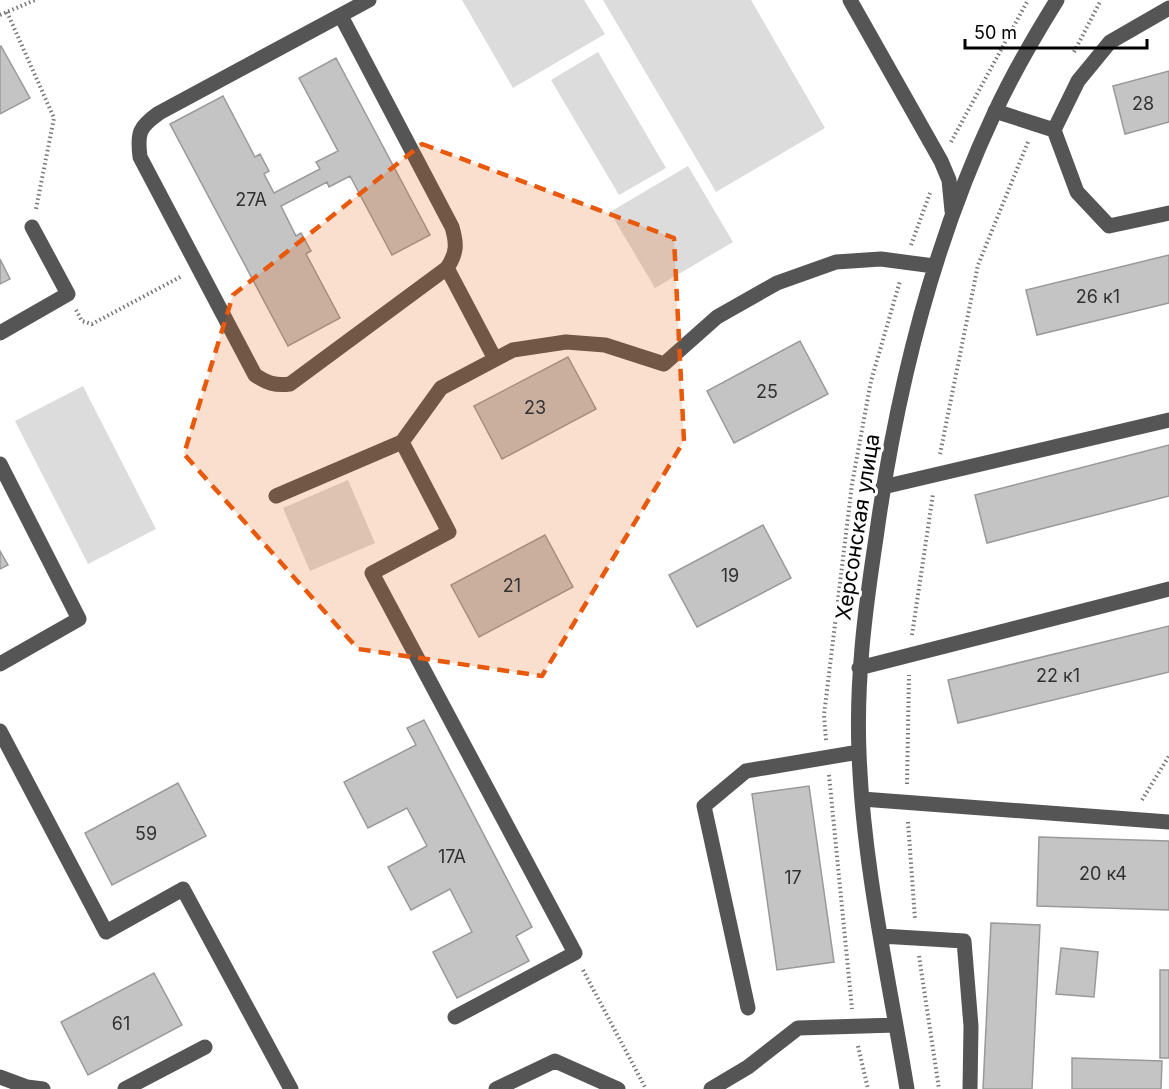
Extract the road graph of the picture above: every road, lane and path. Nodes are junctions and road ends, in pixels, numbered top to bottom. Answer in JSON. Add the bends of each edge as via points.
{"nodes":[{"id":1,"x":35,"y":0,"type":"edge"},
{"id":2,"x":369,"y":0,"type":"edge"},
{"id":3,"x":850,"y":0,"type":"edge"},
{"id":4,"x":1057,"y":0,"type":"edge"},
{"id":5,"x":1101,"y":0,"type":"edge"},
{"id":6,"x":1169,"y":8,"type":"edge"},
{"id":7,"x":7,"y":12,"type":"junction"},
{"id":8,"x":0,"y":15,"type":"edge"},
{"id":9,"x":340,"y":16,"type":"junction"},
{"id":10,"x":1068,"y":62,"type":"dead end"},
{"id":11,"x":995,"y":111,"type":"junction"},
{"id":12,"x":1035,"y":125,"type":"junction"},
{"id":13,"x":1054,"y":130,"type":"junction"},
{"id":14,"x":952,"y":213,"type":"junction"},
{"id":15,"x":1169,"y":213,"type":"edge"},
{"id":16,"x":32,"y":227,"type":"joint"},
{"id":17,"x":934,"y":266,"type":"junction"},
{"id":18,"x":198,"y":268,"type":"junction"},
{"id":19,"x":447,"y":268,"type":"junction"},
{"id":20,"x":68,"y":294,"type":"junction"},
{"id":21,"x":0,"y":333,"type":"edge"},
{"id":22,"x":495,"y":359,"type":"junction"},
{"id":23,"x":1169,"y":420,"type":"edge"},
{"id":24,"x":402,"y":442,"type":"junction"},
{"id":25,"x":0,"y":464,"type":"edge"},
{"id":26,"x":936,"y":474,"type":"junction"},
{"id":27,"x":883,"y":487,"type":"junction"},
{"id":28,"x":276,"y":496,"type":"dead end"},
{"id":29,"x":1169,"y":589,"type":"edge"},
{"id":30,"x":909,"y":655,"type":"junction"},
{"id":31,"x":0,"y":664,"type":"edge"},
{"id":32,"x":859,"y":668,"type":"junction"},
{"id":33,"x":1,"y":736,"type":"edge"},
{"id":34,"x":859,"y":752,"type":"junction"},
{"id":35,"x":1169,"y":756,"type":"edge"},
{"id":36,"x":862,"y":799,"type":"junction"},
{"id":37,"x":906,"y":802,"type":"junction"},
{"id":38,"x":1130,"y":819,"type":"junction"},
{"id":39,"x":1169,"y":822,"type":"edge"},
{"id":40,"x":881,"y":936,"type":"junction"},
{"id":41,"x":917,"y":938,"type":"junction"},
{"id":42,"x":575,"y":953,"type":"junction"},
{"id":43,"x":748,"y":1008,"type":"dead end"},
{"id":44,"x":455,"y":1017,"type":"dead end"},
{"id":45,"x":896,"y":1026,"type":"junction"},
{"id":46,"x":854,"y":1027,"type":"junction"},
{"id":47,"x":205,"y":1047,"type":"dead end"},
{"id":48,"x":0,"y":1077,"type":"edge"},
{"id":49,"x":43,"y":1089,"type":"edge"},
{"id":50,"x":125,"y":1089,"type":"edge"},
{"id":51,"x":291,"y":1089,"type":"edge"},
{"id":52,"x":496,"y":1089,"type":"edge"},
{"id":53,"x":618,"y":1089,"type":"edge"},
{"id":54,"x":646,"y":1089,"type":"edge"},
{"id":55,"x":711,"y":1089,"type":"edge"},
{"id":56,"x":868,"y":1089,"type":"edge"},
{"id":57,"x":908,"y":1089,"type":"edge"},
{"id":58,"x":939,"y":1089,"type":"edge"},
{"id":59,"x":970,"y":1089,"type":"edge"}],
"edges":[{"from":1,"to":7,"type":"path"},
{"from":2,"to":9,"type":"street"},
{"from":3,"to":14,"type":"street","via":[[941,161],[949,180]]},
{"from":4,"to":11,"type":"street","name":"Херсонская улица"},
{"from":5,"to":10,"type":"path"},
{"from":6,"to":13,"type":"street","via":[[1110,42],[1078,81]]},
{"from":7,"to":8,"type":"path"},
{"from":7,"to":16,"type":"path","via":[[54,118]]},
{"from":9,"to":18,"type":"street","via":[[144,123],[137,138],[140,157]]},
{"from":9,"to":19,"type":"street","via":[[452,227],[457,242],[455,256]]},
{"from":11,"to":12,"type":"street"},
{"from":11,"to":14,"type":"street","name":"Херсонская улица"},
{"from":12,"to":13,"type":"street"},
{"from":12,"to":26,"type":"path","via":[[978,265]]},
{"from":13,"to":15,"type":"street","via":[[1077,192],[1108,226]]},
{"from":14,"to":17,"type":"street","name":"Херсонская улица"},
{"from":16,"to":20,"type":"street"},
{"from":17,"to":22,"type":"street","via":[[881,259],[836,262],[777,283],[717,317],[664,364],[605,345],[566,342],[513,350]]},
{"from":17,"to":27,"type":"street","name":"Херсонская улица","via":[[903,385]]},
{"from":18,"to":19,"type":"street","via":[[255,375],[278,385],[290,384]]},
{"from":18,"to":20,"type":"path","via":[[92,324],[82,321]]},
{"from":19,"to":22,"type":"street"},
{"from":20,"to":21,"type":"street"},
{"from":22,"to":24,"type":"street","via":[[441,388]]},
{"from":23,"to":26,"type":"street"},
{"from":24,"to":28,"type":"street"},
{"from":24,"to":42,"type":"street","via":[[449,532],[372,573]]},
{"from":25,"to":31,"type":"street","via":[[79,619]]},
{"from":26,"to":27,"type":"street"},
{"from":26,"to":30,"type":"path"},
{"from":27,"to":32,"type":"street","name":"Херсонская улица"},
{"from":29,"to":30,"type":"street"},
{"from":30,"to":32,"type":"street"},
{"from":30,"to":37,"type":"path"},
{"from":32,"to":34,"type":"street","name":"Херсонская улица"},
{"from":33,"to":51,"type":"street","via":[[106,932],[183,889]]},
{"from":34,"to":36,"type":"street","name":"Херсонская улица"},
{"from":34,"to":43,"type":"street","via":[[746,771],[704,806]]},
{"from":35,"to":38,"type":"path"},
{"from":36,"to":37,"type":"street"},
{"from":36,"to":40,"type":"street","name":"Херсонская улица"},
{"from":37,"to":38,"type":"street"},
{"from":37,"to":41,"type":"path"},
{"from":38,"to":39,"type":"street"},
{"from":40,"to":41,"type":"street"},
{"from":40,"to":45,"type":"street","name":"Херсонская улица"},
{"from":41,"to":58,"type":"path"},
{"from":41,"to":59,"type":"street","via":[[964,941],[971,1026]]},
{"from":42,"to":44,"type":"street"},
{"from":42,"to":54,"type":"path"},
{"from":45,"to":46,"type":"street"},
{"from":45,"to":57,"type":"street","name":"Херсонская улица"},
{"from":46,"to":55,"type":"street","via":[[798,1028],[748,1067]]},
{"from":46,"to":56,"type":"path"},
{"from":47,"to":50,"type":"street"},
{"from":48,"to":49,"type":"street"},
{"from":52,"to":53,"type":"street","via":[[555,1061]]}]}
